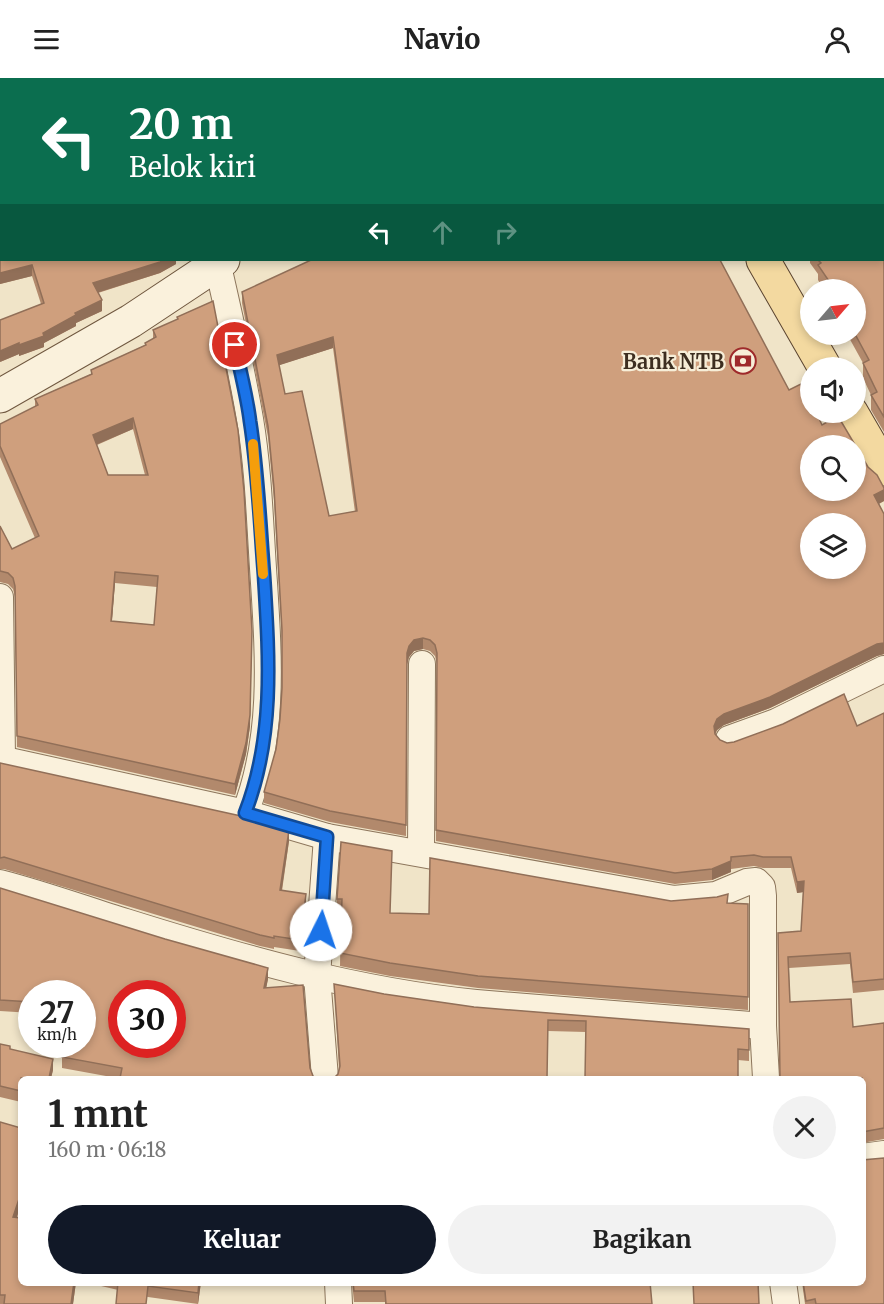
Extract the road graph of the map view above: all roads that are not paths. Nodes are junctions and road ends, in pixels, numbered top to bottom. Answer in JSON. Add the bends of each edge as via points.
{"nodes":[{"id":1,"x":210,"y":261,"type":"edge"},
{"id":2,"x":212,"y":261,"type":"edge"},
{"id":3,"x":764,"y":261,"type":"edge"},
{"id":4,"x":126,"y":314,"type":"junction"},
{"id":5,"x":819,"y":357,"type":"edge"},
{"id":6,"x":0,"y":378,"type":"edge"},
{"id":7,"x":0,"y":396,"type":"edge"},
{"id":8,"x":857,"y":423,"type":"edge"},
{"id":9,"x":884,"y":469,"type":"edge"},
{"id":10,"x":0,"y":597,"type":"edge"},
{"id":11,"x":422,"y":664,"type":"dead end"},
{"id":12,"x":884,"y":669,"type":"edge"},
{"id":13,"x":729,"y":739,"type":"dead end"},
{"id":14,"x":1,"y":759,"type":"edge"},
{"id":15,"x":245,"y":813,"type":"junction"},
{"id":16,"x":327,"y":837,"type":"junction"},
{"id":17,"x":422,"y":853,"type":"junction"},
{"id":18,"x":0,"y":883,"type":"edge"},
{"id":19,"x":317,"y":976,"type":"junction"},
{"id":20,"x":763,"y":1026,"type":"junction"},
{"id":21,"x":325,"y":1076,"type":"edge"},
{"id":22,"x":766,"y":1076,"type":"edge"},
{"id":23,"x":884,"y":1154,"type":"edge"},
{"id":24,"x":866,"y":1156,"type":"edge"},
{"id":25,"x":338,"y":1286,"type":"edge"},
{"id":26,"x":784,"y":1286,"type":"edge"},
{"id":27,"x":339,"y":1304,"type":"edge"},
{"id":28,"x":786,"y":1304,"type":"edge"}],
"edges":[{"from":1,"to":4,"type":"main road"},
{"from":2,"to":15,"type":"street","via":[[238,357],[253,439],[270,671],[261,760]]},
{"from":3,"to":5,"type":"main road"},
{"from":4,"to":6,"type":"main road"},
{"from":4,"to":7,"type":"main road"},
{"from":8,"to":9,"type":"main road"},
{"from":10,"to":14,"type":"street"},
{"from":11,"to":17,"type":"street"},
{"from":12,"to":13,"type":"street","via":[[776,722]]},
{"from":14,"to":15,"type":"street"},
{"from":15,"to":16,"type":"street"},
{"from":16,"to":17,"type":"street"},
{"from":16,"to":19,"type":"street"},
{"from":17,"to":20,"type":"street","via":[[674,899],[716,895],[756,881],[762,886],[763,896]]},
{"from":18,"to":19,"type":"street"},
{"from":19,"to":20,"type":"street","via":[[435,999]]},
{"from":19,"to":21,"type":"street"},
{"from":20,"to":22,"type":"street"},
{"from":23,"to":24,"type":"street"},
{"from":25,"to":27,"type":"street"},
{"from":26,"to":28,"type":"street"}]}
